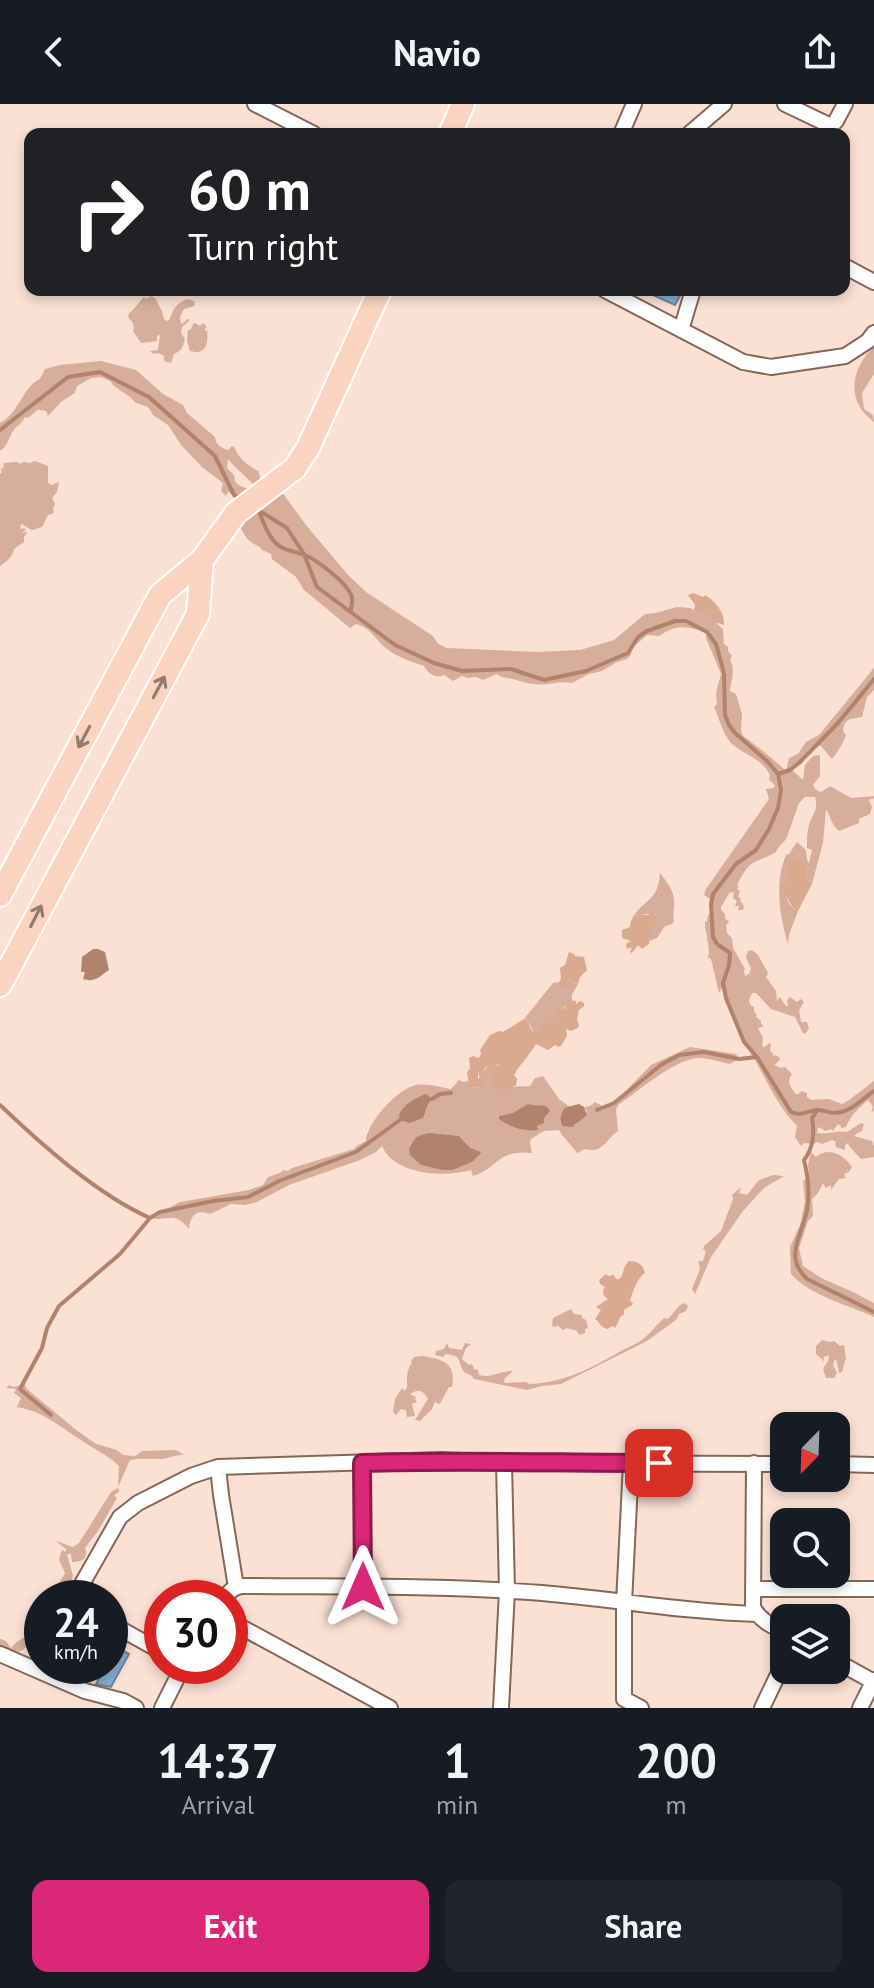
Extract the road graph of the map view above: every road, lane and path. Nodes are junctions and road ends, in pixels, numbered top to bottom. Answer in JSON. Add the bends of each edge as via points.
{"nodes":[{"id":1,"x":255,"y":104,"type":"edge"},
{"id":2,"x":463,"y":104,"type":"edge"},
{"id":3,"x":634,"y":104,"type":"edge"},
{"id":4,"x":724,"y":104,"type":"edge"},
{"id":5,"x":785,"y":104,"type":"edge"},
{"id":6,"x":845,"y":104,"type":"edge"},
{"id":7,"x":302,"y":128,"type":"edge"},
{"id":8,"x":453,"y":128,"type":"edge"},
{"id":9,"x":624,"y":128,"type":"edge"},
{"id":10,"x":696,"y":128,"type":"edge"},
{"id":11,"x":850,"y":269,"type":"edge"},
{"id":12,"x":874,"y":282,"type":"edge"},
{"id":13,"x":377,"y":296,"type":"edge"},
{"id":14,"x":616,"y":296,"type":"edge"},
{"id":15,"x":691,"y":296,"type":"edge"},
{"id":16,"x":681,"y":330,"type":"junction"},
{"id":17,"x":874,"y":333,"type":"edge"},
{"id":18,"x":202,"y":560,"type":"junction"},
{"id":19,"x":0,"y":895,"type":"edge"},
{"id":20,"x":0,"y":985,"type":"edge"},
{"id":21,"x":362,"y":1463,"type":"junction"},
{"id":22,"x":504,"y":1463,"type":"junction"},
{"id":23,"x":631,"y":1463,"type":"junction"},
{"id":24,"x":754,"y":1463,"type":"junction"},
{"id":25,"x":770,"y":1464,"type":"edge"},
{"id":26,"x":850,"y":1464,"type":"edge"},
{"id":27,"x":874,"y":1465,"type":"edge"},
{"id":28,"x":218,"y":1467,"type":"junction"},
{"id":29,"x":84,"y":1580,"type":"edge"},
{"id":30,"x":235,"y":1580,"type":"edge"},
{"id":31,"x":248,"y":1587,"type":"edge"},
{"id":32,"x":363,"y":1587,"type":"junction"},
{"id":33,"x":753,"y":1589,"type":"junction"},
{"id":34,"x":874,"y":1589,"type":"edge"},
{"id":35,"x":507,"y":1591,"type":"junction"},
{"id":36,"x":624,"y":1603,"type":"junction"},
{"id":37,"x":756,"y":1614,"type":"junction"},
{"id":38,"x":770,"y":1625,"type":"edge"},
{"id":39,"x":248,"y":1631,"type":"edge"},
{"id":40,"x":0,"y":1654,"type":"edge"},
{"id":41,"x":24,"y":1662,"type":"edge"},
{"id":42,"x":850,"y":1668,"type":"edge"},
{"id":43,"x":874,"y":1681,"type":"edge"},
{"id":44,"x":71,"y":1684,"type":"edge"},
{"id":45,"x":174,"y":1684,"type":"edge"},
{"id":46,"x":773,"y":1684,"type":"edge"},
{"id":47,"x":623,"y":1704,"type":"edge"},
{"id":48,"x":136,"y":1708,"type":"edge"},
{"id":49,"x":162,"y":1708,"type":"edge"},
{"id":50,"x":390,"y":1708,"type":"edge"},
{"id":51,"x":501,"y":1708,"type":"edge"},
{"id":52,"x":641,"y":1708,"type":"edge"},
{"id":53,"x":762,"y":1708,"type":"edge"},
{"id":54,"x":860,"y":1708,"type":"edge"}],
"edges":[{"from":1,"to":7,"type":"street"},
{"from":2,"to":8,"type":"main road"},
{"from":3,"to":9,"type":"street"},
{"from":4,"to":10,"type":"street"},
{"from":5,"to":6,"type":"street","via":[[831,126]]},
{"from":11,"to":12,"type":"street"},
{"from":13,"to":18,"type":"main road","via":[[295,468],[236,513]]},
{"from":14,"to":16,"type":"street"},
{"from":15,"to":16,"type":"street"},
{"from":16,"to":17,"type":"street","via":[[743,362],[771,367],[845,356]]},
{"from":18,"to":19,"type":"main road","one_way":true,"via":[[160,595]]},
{"from":20,"to":18,"type":"main road","one_way":true,"via":[[198,614]]},
{"from":21,"to":22,"type":"street"},
{"from":21,"to":28,"type":"street"},
{"from":21,"to":32,"type":"street"},
{"from":22,"to":23,"type":"street"},
{"from":22,"to":35,"type":"street"},
{"from":23,"to":24,"type":"street"},
{"from":23,"to":36,"type":"street"},
{"from":24,"to":25,"type":"street"},
{"from":24,"to":33,"type":"street"},
{"from":26,"to":27,"type":"street"},
{"from":28,"to":29,"type":"street","via":[[138,1503],[120,1517]]},
{"from":28,"to":30,"type":"street"},
{"from":31,"to":32,"type":"street"},
{"from":32,"to":35,"type":"street"},
{"from":33,"to":34,"type":"street"},
{"from":33,"to":37,"type":"street"},
{"from":35,"to":36,"type":"street"},
{"from":35,"to":51,"type":"street"},
{"from":36,"to":37,"type":"street"},
{"from":36,"to":47,"type":"street"},
{"from":37,"to":38,"type":"street"},
{"from":39,"to":50,"type":"street"},
{"from":40,"to":41,"type":"street"},
{"from":42,"to":43,"type":"street"},
{"from":43,"to":54,"type":"street"},
{"from":44,"to":48,"type":"street"},
{"from":45,"to":49,"type":"street"},
{"from":46,"to":53,"type":"street"},
{"from":47,"to":52,"type":"street"}]}
